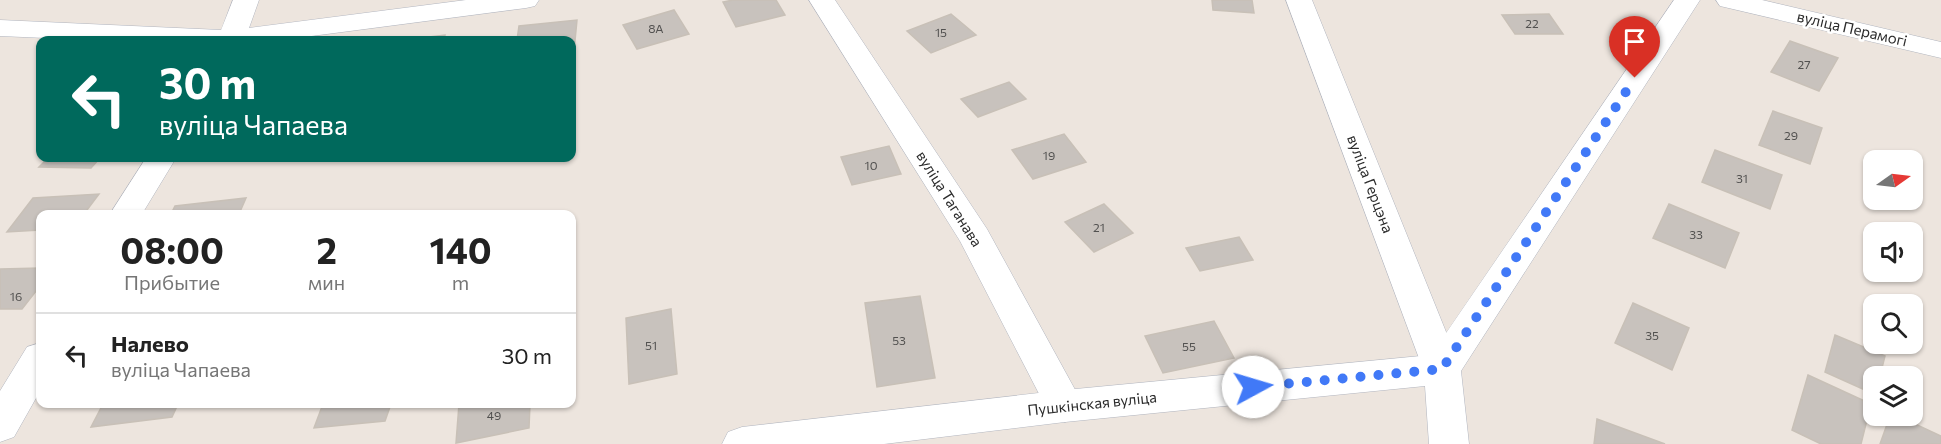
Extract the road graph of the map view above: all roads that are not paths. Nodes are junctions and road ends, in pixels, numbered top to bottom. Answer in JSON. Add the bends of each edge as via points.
{"nodes":[{"id":1,"x":246,"y":0,"type":"edge"},
{"id":2,"x":526,"y":0,"type":"edge"},
{"id":3,"x":822,"y":0,"type":"edge"},
{"id":4,"x":1299,"y":0,"type":"edge"},
{"id":5,"x":1687,"y":0,"type":"edge"},
{"id":6,"x":1729,"y":0,"type":"edge"},
{"id":7,"x":0,"y":28,"type":"edge"},
{"id":8,"x":154,"y":36,"type":"edge"},
{"id":9,"x":232,"y":36,"type":"edge"},
{"id":10,"x":260,"y":36,"type":"edge"},
{"id":11,"x":1941,"y":51,"type":"edge"},
{"id":12,"x":158,"y":162,"type":"edge"},
{"id":13,"x":128,"y":210,"type":"edge"},
{"id":14,"x":36,"y":365,"type":"edge"},
{"id":15,"x":1442,"y":369,"type":"junction"},
{"id":16,"x":1065,"y":406,"type":"junction"},
{"id":17,"x":0,"y":425,"type":"edge"},
{"id":18,"x":742,"y":444,"type":"edge"},
{"id":19,"x":1449,"y":444,"type":"edge"}],
"edges":[{"from":1,"to":9,"type":"street"},
{"from":2,"to":10,"type":"street"},
{"from":3,"to":16,"type":"street","name":"вуліца Таганава","via":[[975,237]]},
{"from":4,"to":15,"type":"street","name":"вуліца Герцэна"},
{"from":5,"to":15,"type":"street"},
{"from":6,"to":11,"type":"street","name":"вуліца Перамогі"},
{"from":7,"to":8,"type":"street"},
{"from":12,"to":13,"type":"street"},
{"from":14,"to":17,"type":"street"},
{"from":15,"to":16,"type":"street","name":"Пушкінская вуліца"},
{"from":15,"to":19,"type":"street","name":"вуліца Герцэна"},
{"from":16,"to":18,"type":"street","name":"Пушкінская вуліца"}]}
